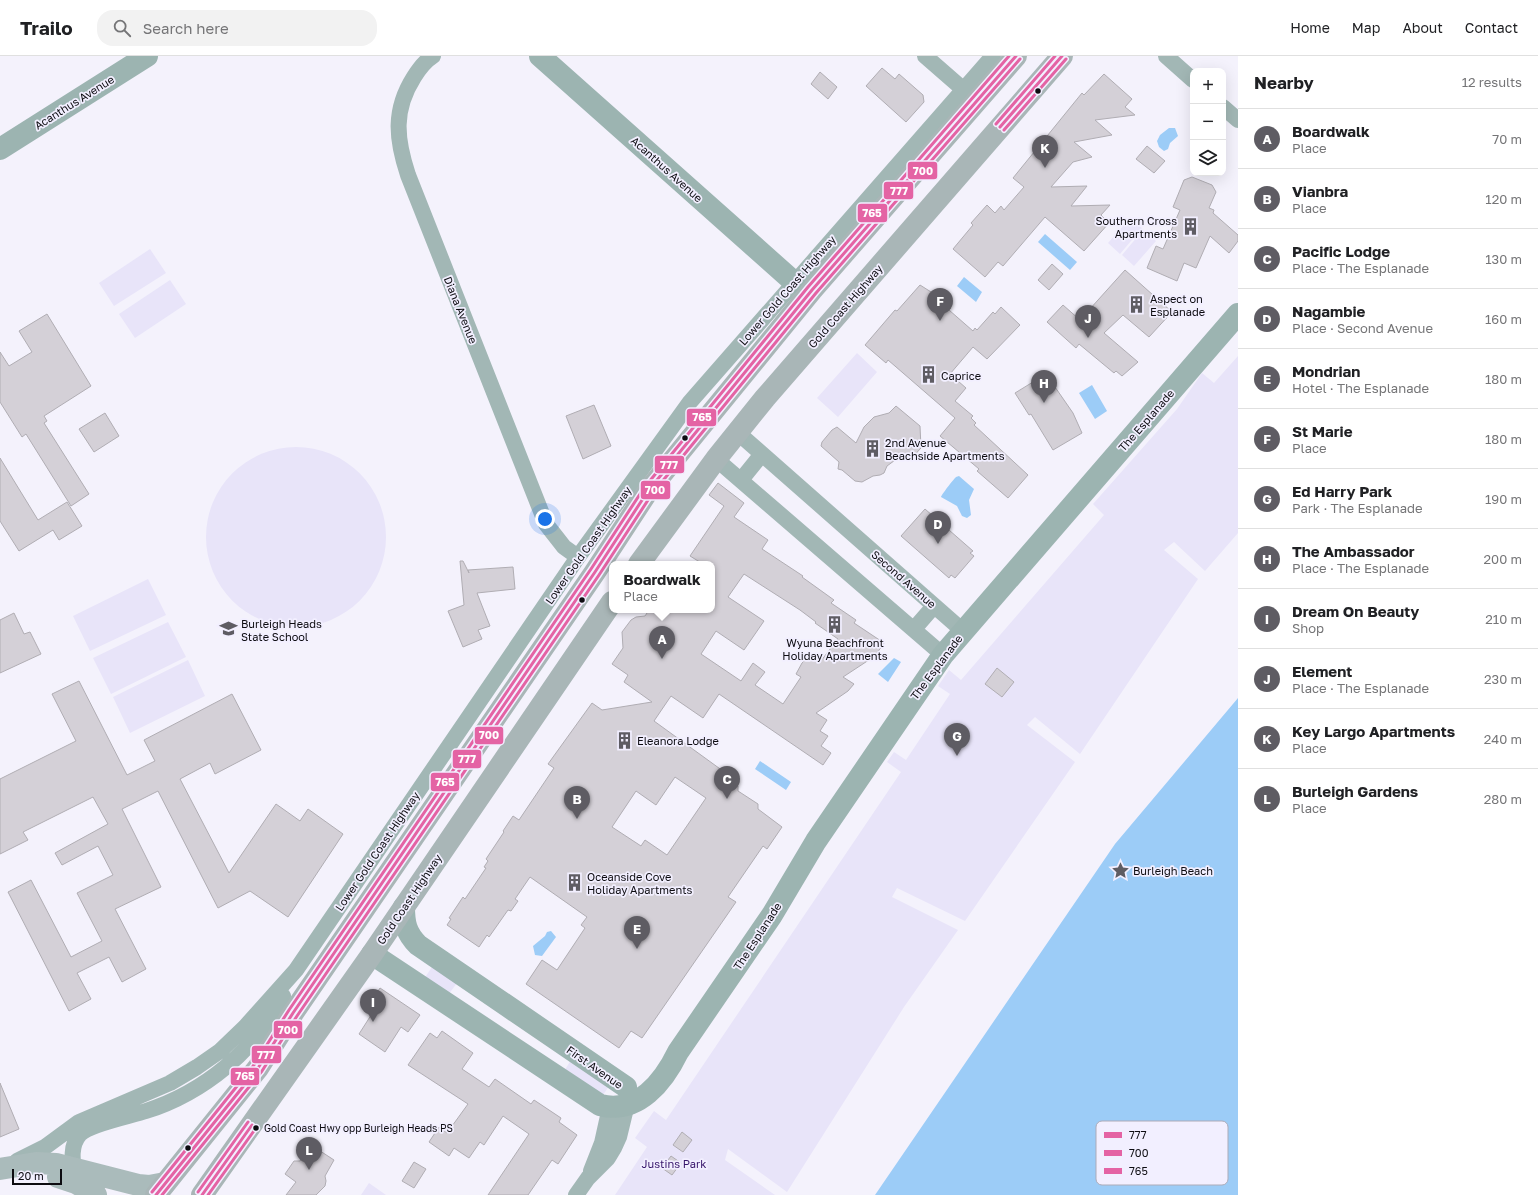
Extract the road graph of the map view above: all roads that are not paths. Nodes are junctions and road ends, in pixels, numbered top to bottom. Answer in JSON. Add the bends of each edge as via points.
{"nodes":[{"id":1,"x":147,"y":56,"type":"edge"},
{"id":2,"x":432,"y":56,"type":"edge"},
{"id":3,"x":540,"y":56,"type":"edge"},
{"id":4,"x":925,"y":56,"type":"edge"},
{"id":5,"x":993,"y":56,"type":"edge"},
{"id":6,"x":1016,"y":56,"type":"edge"},
{"id":7,"x":1062,"y":56,"type":"edge"},
{"id":8,"x":1166,"y":56,"type":"edge"},
{"id":9,"x":1190,"y":77,"type":"edge"},
{"id":10,"x":964,"y":90,"type":"junction"},
{"id":11,"x":1226,"y":110,"type":"edge"},
{"id":12,"x":1238,"y":120,"type":"edge"},
{"id":13,"x":0,"y":149,"type":"edge"},
{"id":14,"x":794,"y":282,"type":"junction"},
{"id":15,"x":1238,"y":314,"type":"edge"},
{"id":16,"x":737,"y":432,"type":"junction"},
{"id":17,"x":762,"y":454,"type":"junction"},
{"id":18,"x":716,"y":458,"type":"junction"},
{"id":19,"x":741,"y":480,"type":"junction"},
{"id":20,"x":578,"y":557,"type":"junction"},
{"id":21,"x":641,"y":561,"type":"edge"},
{"id":22,"x":609,"y":606,"type":"edge"},
{"id":23,"x":934,"y":606,"type":"junction"},
{"id":24,"x":914,"y":629,"type":"junction"},
{"id":25,"x":963,"y":631,"type":"junction"},
{"id":26,"x":943,"y":655,"type":"junction"},
{"id":27,"x":404,"y":906,"type":"junction"},
{"id":28,"x":372,"y":954,"type":"junction"},
{"id":29,"x":296,"y":970,"type":"junction"},
{"id":30,"x":170,"y":1083,"type":"junction"},
{"id":31,"x":193,"y":1090,"type":"junction"},
{"id":32,"x":622,"y":1099,"type":"junction"},
{"id":33,"x":86,"y":1125,"type":"junction"},
{"id":34,"x":0,"y":1169,"type":"edge"},
{"id":35,"x":75,"y":1176,"type":"junction"},
{"id":36,"x":160,"y":1189,"type":"edge"},
{"id":37,"x":96,"y":1195,"type":"edge"},
{"id":38,"x":202,"y":1195,"type":"edge"},
{"id":39,"x":576,"y":1195,"type":"edge"}],
"edges":[{"from":1,"to":13,"type":"street","name":"Acanthus Avenue"},
{"from":2,"to":20,"type":"street","name":"Diana Avenue","via":[[419,70],[402,100],[398,132],[401,153],[546,524],[564,547]]},
{"from":3,"to":14,"type":"street","name":"Acanthus Avenue"},
{"from":4,"to":10,"type":"street"},
{"from":5,"to":10,"type":"street","name":"Lower Gold Coast Highway"},
{"from":6,"to":36,"type":"highway","via":[[812,290],[648,490],[258,1068]]},
{"from":7,"to":16,"type":"highway","name":"Gold Coast Highway"},
{"from":8,"to":9,"type":"street"},
{"from":10,"to":14,"type":"street","name":"Lower Gold Coast Highway"},
{"from":11,"to":12,"type":"street"},
{"from":14,"to":20,"type":"street","name":"Lower Gold Coast Highway","via":[[690,402]]},
{"from":15,"to":25,"type":"street","name":"The Esplanade"},
{"from":16,"to":17,"type":"street","name":"Second Avenue"},
{"from":16,"to":18,"type":"highway","name":"Gold Coast Highway"},
{"from":17,"to":19,"type":"street"},
{"from":17,"to":23,"type":"street","name":"Second Avenue"},
{"from":18,"to":19,"type":"street"},
{"from":18,"to":21,"type":"highway","name":"Gold Coast Highway"},
{"from":19,"to":24,"type":"street"},
{"from":20,"to":29,"type":"street","name":"Lower Gold Coast Highway"},
{"from":22,"to":27,"type":"highway","name":"Gold Coast Highway"},
{"from":23,"to":24,"type":"street"},
{"from":23,"to":25,"type":"street","name":"Second Avenue"},
{"from":24,"to":26,"type":"street"},
{"from":25,"to":26,"type":"street","name":"The Esplanade"},
{"from":26,"to":32,"type":"street","name":"The Esplanade","via":[[820,835],[769,920],[678,1052]]},
{"from":27,"to":28,"type":"highway","name":"Gold Coast Highway"},
{"from":27,"to":32,"type":"street","name":"First Avenue","via":[[405,926],[418,945]]},
{"from":28,"to":32,"type":"street","via":[[600,1105]]},
{"from":28,"to":38,"type":"highway","name":"Gold Coast Highway"},
{"from":29,"to":30,"type":"street","name":"Lower Gold Coast Highway","via":[[233,1039],[207,1061]]},
{"from":29,"to":31,"type":"street","name":"Lower Gold Coast Highway","via":[[278,1005],[250,1044],[218,1074]]},
{"from":30,"to":31,"type":"street"},
{"from":30,"to":33,"type":"street","name":"Lower Gold Coast Highway"},
{"from":31,"to":33,"type":"street","name":"Lower Gold Coast Highway","via":[[154,1108]]},
{"from":32,"to":39,"type":"street","via":[[608,1116],[602,1143],[588,1178]]},
{"from":33,"to":34,"type":"street","name":"Lower Gold Coast Highway","via":[[68,1129],[40,1150]]},
{"from":33,"to":35,"type":"street","name":"Lower Gold Coast Highway","via":[[75,1142]]},
{"from":34,"to":35,"type":"main road","via":[[36,1163],[56,1164]]},
{"from":35,"to":36,"type":"main road"},
{"from":35,"to":37,"type":"main road"}]}
